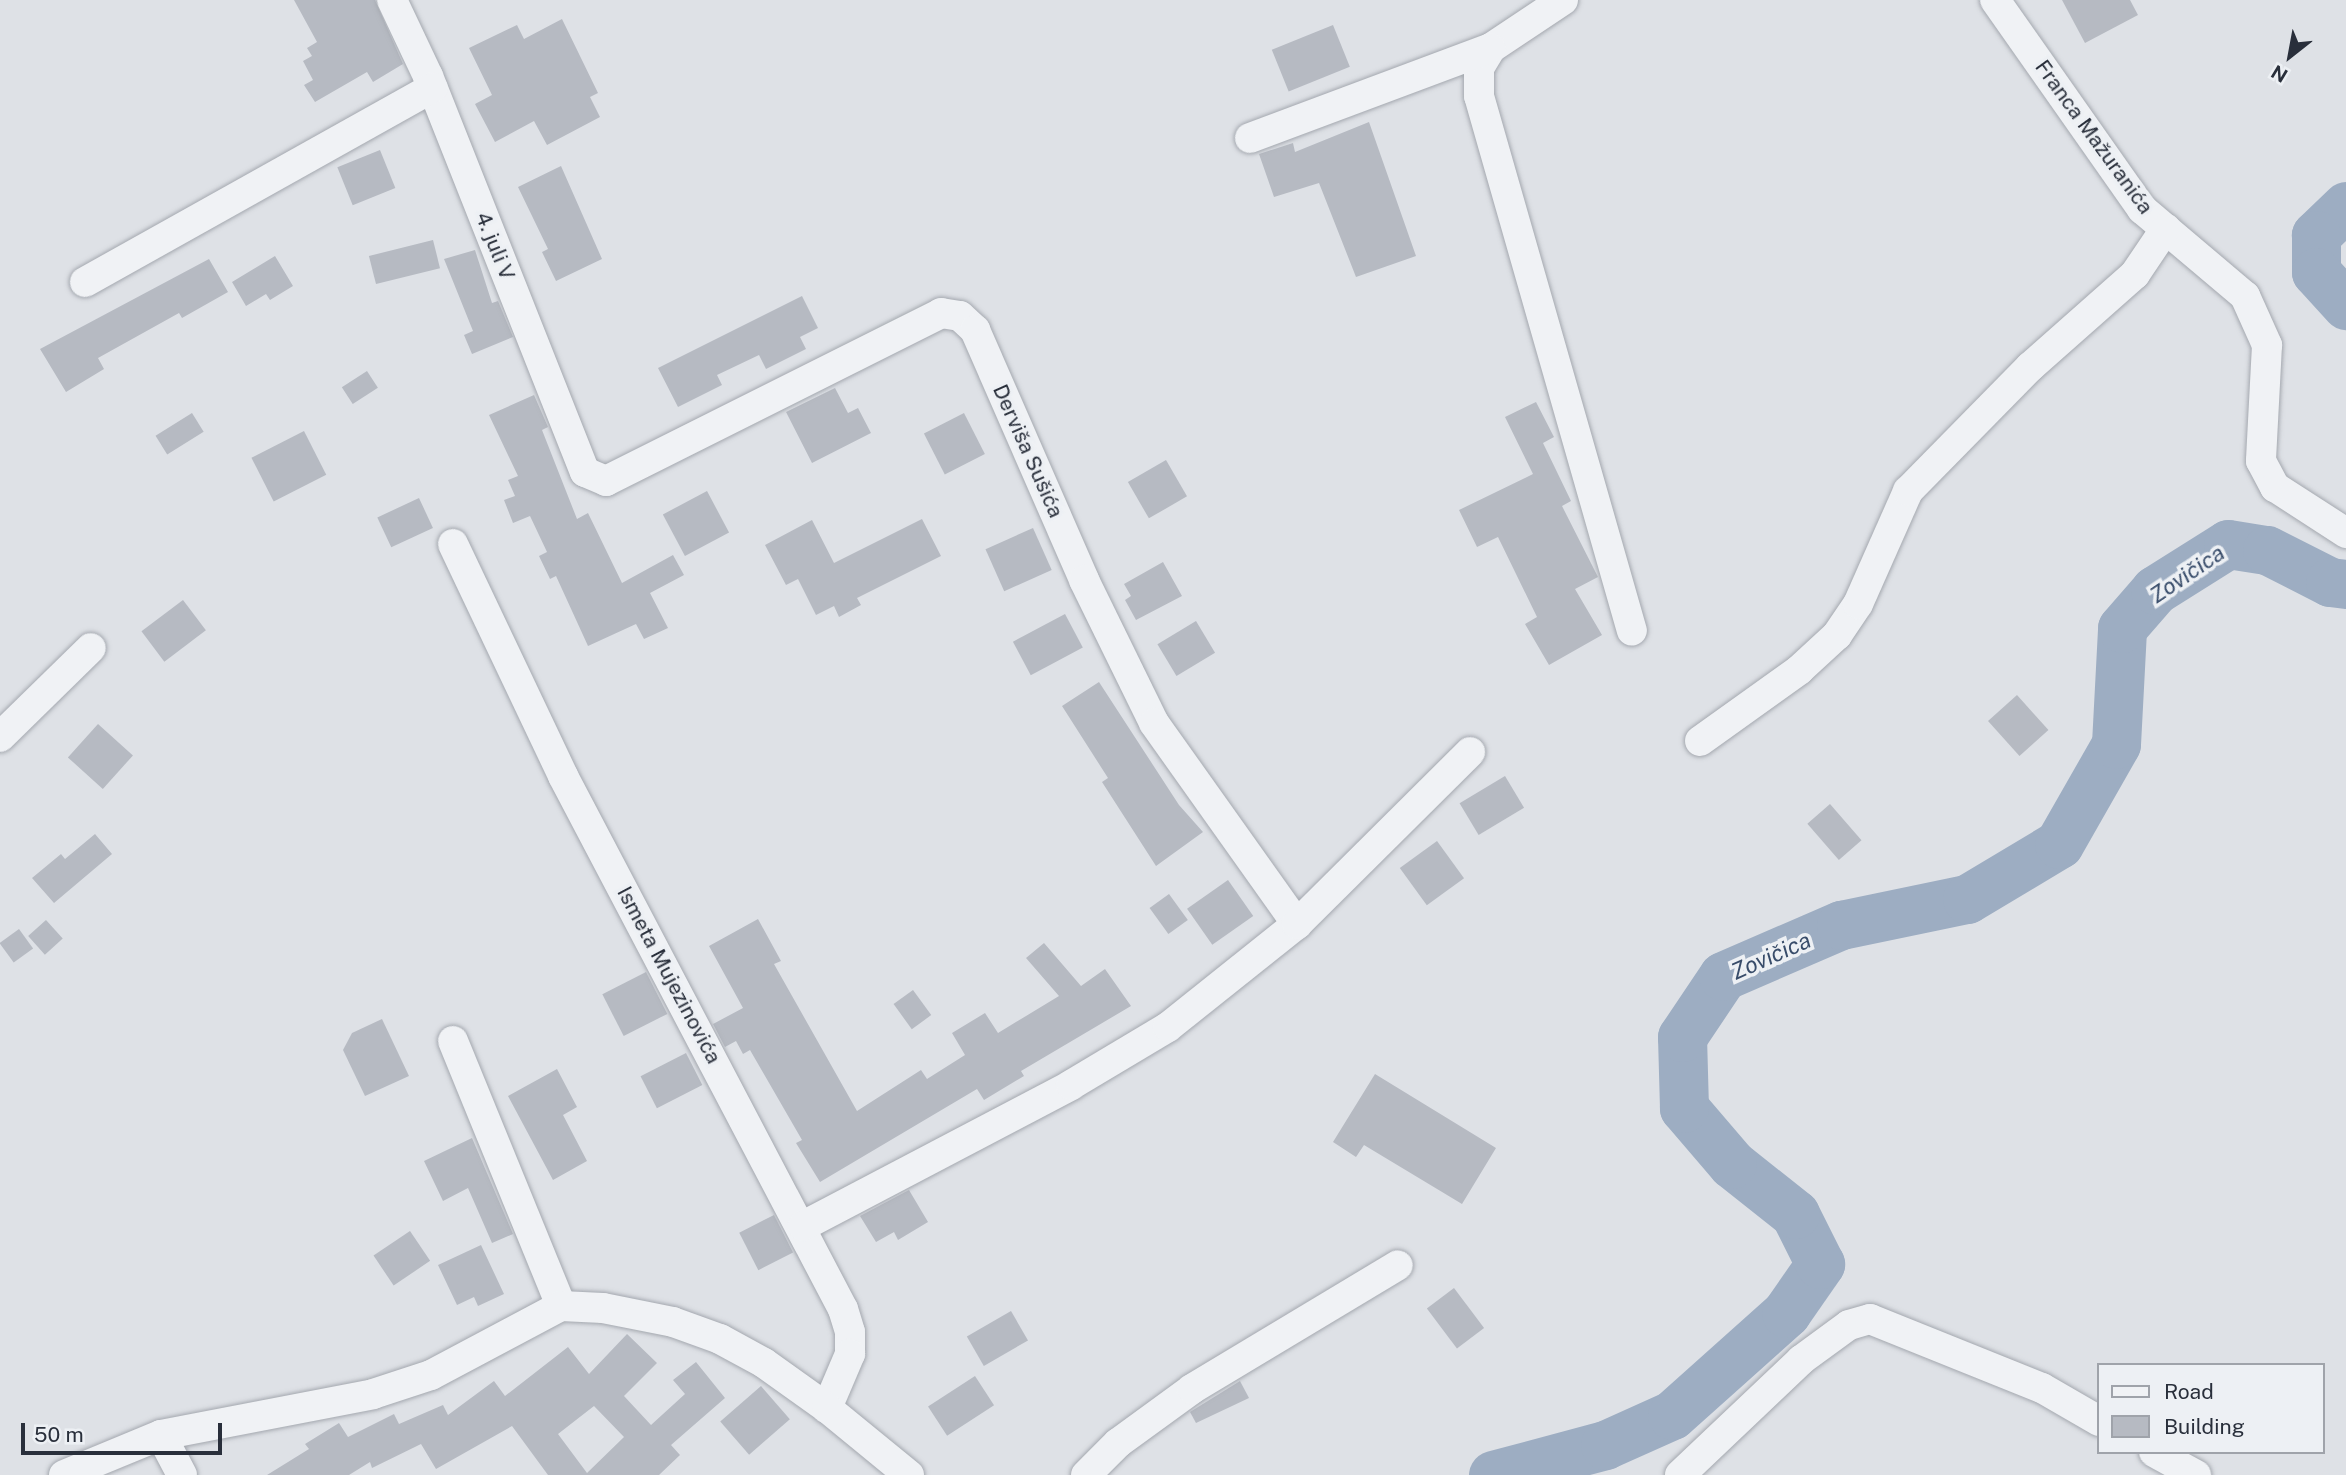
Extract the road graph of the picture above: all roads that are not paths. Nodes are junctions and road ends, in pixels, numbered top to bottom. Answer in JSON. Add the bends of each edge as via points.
{"nodes":[{"id":1,"x":392,"y":0,"type":"edge"},
{"id":2,"x":1563,"y":0,"type":"edge"},
{"id":3,"x":1995,"y":0,"type":"edge"},
{"id":4,"x":1491,"y":48,"type":"junction"},
{"id":5,"x":432,"y":88,"type":"junction"},
{"id":6,"x":1250,"y":138,"type":"dead end"},
{"id":7,"x":2166,"y":228,"type":"junction"},
{"id":8,"x":85,"y":282,"type":"dead end"},
{"id":9,"x":607,"y":481,"type":"joint"},
{"id":10,"x":2346,"y":533,"type":"edge"},
{"id":11,"x":453,"y":544,"type":"dead end"},
{"id":12,"x":1632,"y":631,"type":"dead end"},
{"id":13,"x":92,"y":648,"type":"dead end"},
{"id":14,"x":0,"y":737,"type":"edge"},
{"id":15,"x":1700,"y":741,"type":"dead end"},
{"id":16,"x":1470,"y":752,"type":"dead end"},
{"id":17,"x":1297,"y":924,"type":"junction"},
{"id":18,"x":453,"y":1041,"type":"dead end"},
{"id":19,"x":803,"y":1226,"type":"junction"},
{"id":20,"x":1398,"y":1265,"type":"dead end"},
{"id":21,"x":561,"y":1306,"type":"junction"},
{"id":22,"x":827,"y":1408,"type":"junction"},
{"id":23,"x":2098,"y":1420,"type":"edge"},
{"id":24,"x":161,"y":1435,"type":"junction"},
{"id":25,"x":2158,"y":1454,"type":"edge"},
{"id":26,"x":64,"y":1475,"type":"edge"},
{"id":27,"x":182,"y":1475,"type":"edge"},
{"id":28,"x":909,"y":1475,"type":"edge"},
{"id":29,"x":1086,"y":1475,"type":"edge"},
{"id":30,"x":1679,"y":1475,"type":"edge"},
{"id":31,"x":2196,"y":1475,"type":"edge"}],
"edges":[{"from":1,"to":5,"type":"street","name":"4. juli V"},
{"from":2,"to":4,"type":"street"},
{"from":3,"to":7,"type":"street","name":"Franca Mažuranića","via":[[2142,209]]},
{"from":4,"to":6,"type":"street"},
{"from":4,"to":12,"type":"street","via":[[1479,68],[1479,96]]},
{"from":5,"to":8,"type":"street"},
{"from":5,"to":9,"type":"street","name":"4. juli V","via":[[585,472]]},
{"from":7,"to":10,"type":"street","name":"Franca Mažuranića","via":[[2245,296],[2267,345],[2261,461],[2275,487]]},
{"from":7,"to":15,"type":"street","via":[[2135,274],[2030,367],[1908,491],[1858,604],[1837,635],[1799,670]]},
{"from":9,"to":17,"type":"street","name":"Derviša Sušića","via":[[941,313],[960,316],[975,330],[1084,580],[1154,723]]},
{"from":11,"to":19,"type":"street","name":"Ismeta Mujezinovića","via":[[563,776]]},
{"from":13,"to":14,"type":"street"},
{"from":16,"to":17,"type":"street"},
{"from":17,"to":19,"type":"street","via":[[1168,1027],[1070,1085]]},
{"from":18,"to":21,"type":"street"},
{"from":19,"to":22,"type":"street","name":"Ismeta Mujezinovića","via":[[850,1332],[850,1354]]},
{"from":20,"to":29,"type":"street","via":[[1192,1389],[1118,1443]]},
{"from":21,"to":22,"type":"street","via":[[603,1308],[673,1322],[720,1339],[764,1363]]},
{"from":21,"to":24,"type":"street","via":[[419,1379],[373,1394]]},
{"from":22,"to":28,"type":"street"},
{"from":23,"to":30,"type":"street","via":[[2042,1388],[1870,1319],[1849,1325],[1801,1360]]},
{"from":24,"to":26,"type":"street"},
{"from":24,"to":27,"type":"street"},
{"from":25,"to":31,"type":"street"}]}
